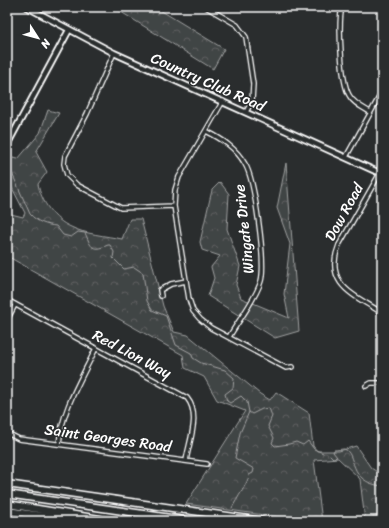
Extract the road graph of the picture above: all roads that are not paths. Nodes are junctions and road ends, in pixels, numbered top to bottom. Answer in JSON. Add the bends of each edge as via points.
{"nodes":[{"id":1,"x":27,"y":7,"type":"edge"},
{"id":2,"x":206,"y":7,"type":"edge"},
{"id":3,"x":342,"y":7,"type":"edge"},
{"id":4,"x":68,"y":30,"type":"junction"},
{"id":5,"x":114,"y":53,"type":"junction"},
{"id":6,"x":382,"y":92,"type":"edge"},
{"id":7,"x":223,"y":101,"type":"junction"},
{"id":8,"x":246,"y":112,"type":"junction"},
{"id":9,"x":370,"y":112,"type":"junction"},
{"id":10,"x":206,"y":131,"type":"junction"},
{"id":11,"x":7,"y":145,"type":"edge"},
{"id":12,"x":346,"y":157,"type":"junction"},
{"id":13,"x":381,"y":174,"type":"edge"},
{"id":14,"x":174,"y":206,"type":"junction"},
{"id":15,"x":186,"y":281,"type":"junction"},
{"id":16,"x":161,"y":296,"type":"dead end"},
{"id":17,"x":7,"y":300,"type":"edge"},
{"id":18,"x":15,"y":305,"type":"junction"},
{"id":19,"x":382,"y":313,"type":"edge"},
{"id":20,"x":7,"y":320,"type":"edge"},
{"id":21,"x":229,"y":337,"type":"junction"},
{"id":22,"x":96,"y":348,"type":"junction"},
{"id":23,"x":292,"y":367,"type":"dead end"},
{"id":24,"x":382,"y":382,"type":"edge"},
{"id":25,"x":366,"y":386,"type":"dead end"},
{"id":26,"x":7,"y":433,"type":"edge"},
{"id":27,"x":59,"y":444,"type":"junction"},
{"id":28,"x":186,"y":461,"type":"junction"},
{"id":29,"x":207,"y":464,"type":"dead end"},
{"id":30,"x":7,"y":484,"type":"edge"},
{"id":31,"x":7,"y":494,"type":"edge"},
{"id":32,"x":7,"y":504,"type":"edge"},
{"id":33,"x":7,"y":512,"type":"edge"},
{"id":34,"x":48,"y":521,"type":"edge"},
{"id":35,"x":80,"y":521,"type":"edge"},
{"id":36,"x":112,"y":521,"type":"edge"},
{"id":37,"x":191,"y":521,"type":"edge"},
{"id":38,"x":262,"y":521,"type":"edge"}],
"edges":[{"from":1,"to":4,"type":"street","name":"Country Club Road"},
{"from":2,"to":8,"type":"street","via":[[238,25],[246,37],[253,84],[252,101]]},
{"from":3,"to":9,"type":"street","via":[[340,27],[345,85],[352,100]]},
{"from":4,"to":5,"type":"street","name":"Country Club Road"},
{"from":4,"to":11,"type":"street"},
{"from":5,"to":7,"type":"street","name":"Country Club Road"},
{"from":5,"to":14,"type":"street","via":[[88,114],[65,156],[64,168],[72,181],[122,208]]},
{"from":6,"to":9,"type":"street"},
{"from":7,"to":8,"type":"street","name":"Country Club Road"},
{"from":7,"to":10,"type":"street"},
{"from":8,"to":12,"type":"street","name":"Country Club Road"},
{"from":9,"to":12,"type":"street"},
{"from":10,"to":14,"type":"street","via":[[177,182]]},
{"from":10,"to":21,"type":"street","name":"Wingate Drive","via":[[232,147],[248,168],[254,186],[262,274],[260,284]]},
{"from":12,"to":13,"type":"street","name":"Country Club Road"},
{"from":13,"to":19,"type":"street","name":"Dow Road","via":[[339,245],[334,267],[339,282],[348,293]]},
{"from":14,"to":15,"type":"street"},
{"from":15,"to":16,"type":"street","via":[[164,287],[160,290]]},
{"from":15,"to":21,"type":"street","via":[[191,307],[197,317]]},
{"from":17,"to":18,"type":"street","name":"Red Lion Way"},
{"from":18,"to":20,"type":"street"},
{"from":18,"to":22,"type":"street","name":"Red Lion Way"},
{"from":21,"to":23,"type":"street","via":[[286,368]]},
{"from":22,"to":27,"type":"street","via":[[70,400],[60,429]]},
{"from":22,"to":28,"type":"street","name":"Red Lion Way","via":[[190,402],[194,413]]},
{"from":24,"to":25,"type":"street"},
{"from":26,"to":27,"type":"street","name":"Saint Georges Road","via":[[19,439]]},
{"from":27,"to":28,"type":"street","name":"Saint Georges Road"},
{"from":28,"to":29,"type":"street","name":"Saint Georges Road"},
{"from":30,"to":38,"type":"highway"},
{"from":31,"to":37,"type":"highway"},
{"from":32,"to":36,"type":"highway"},
{"from":33,"to":34,"type":"highway"},
{"from":33,"to":35,"type":"highway"}]}
